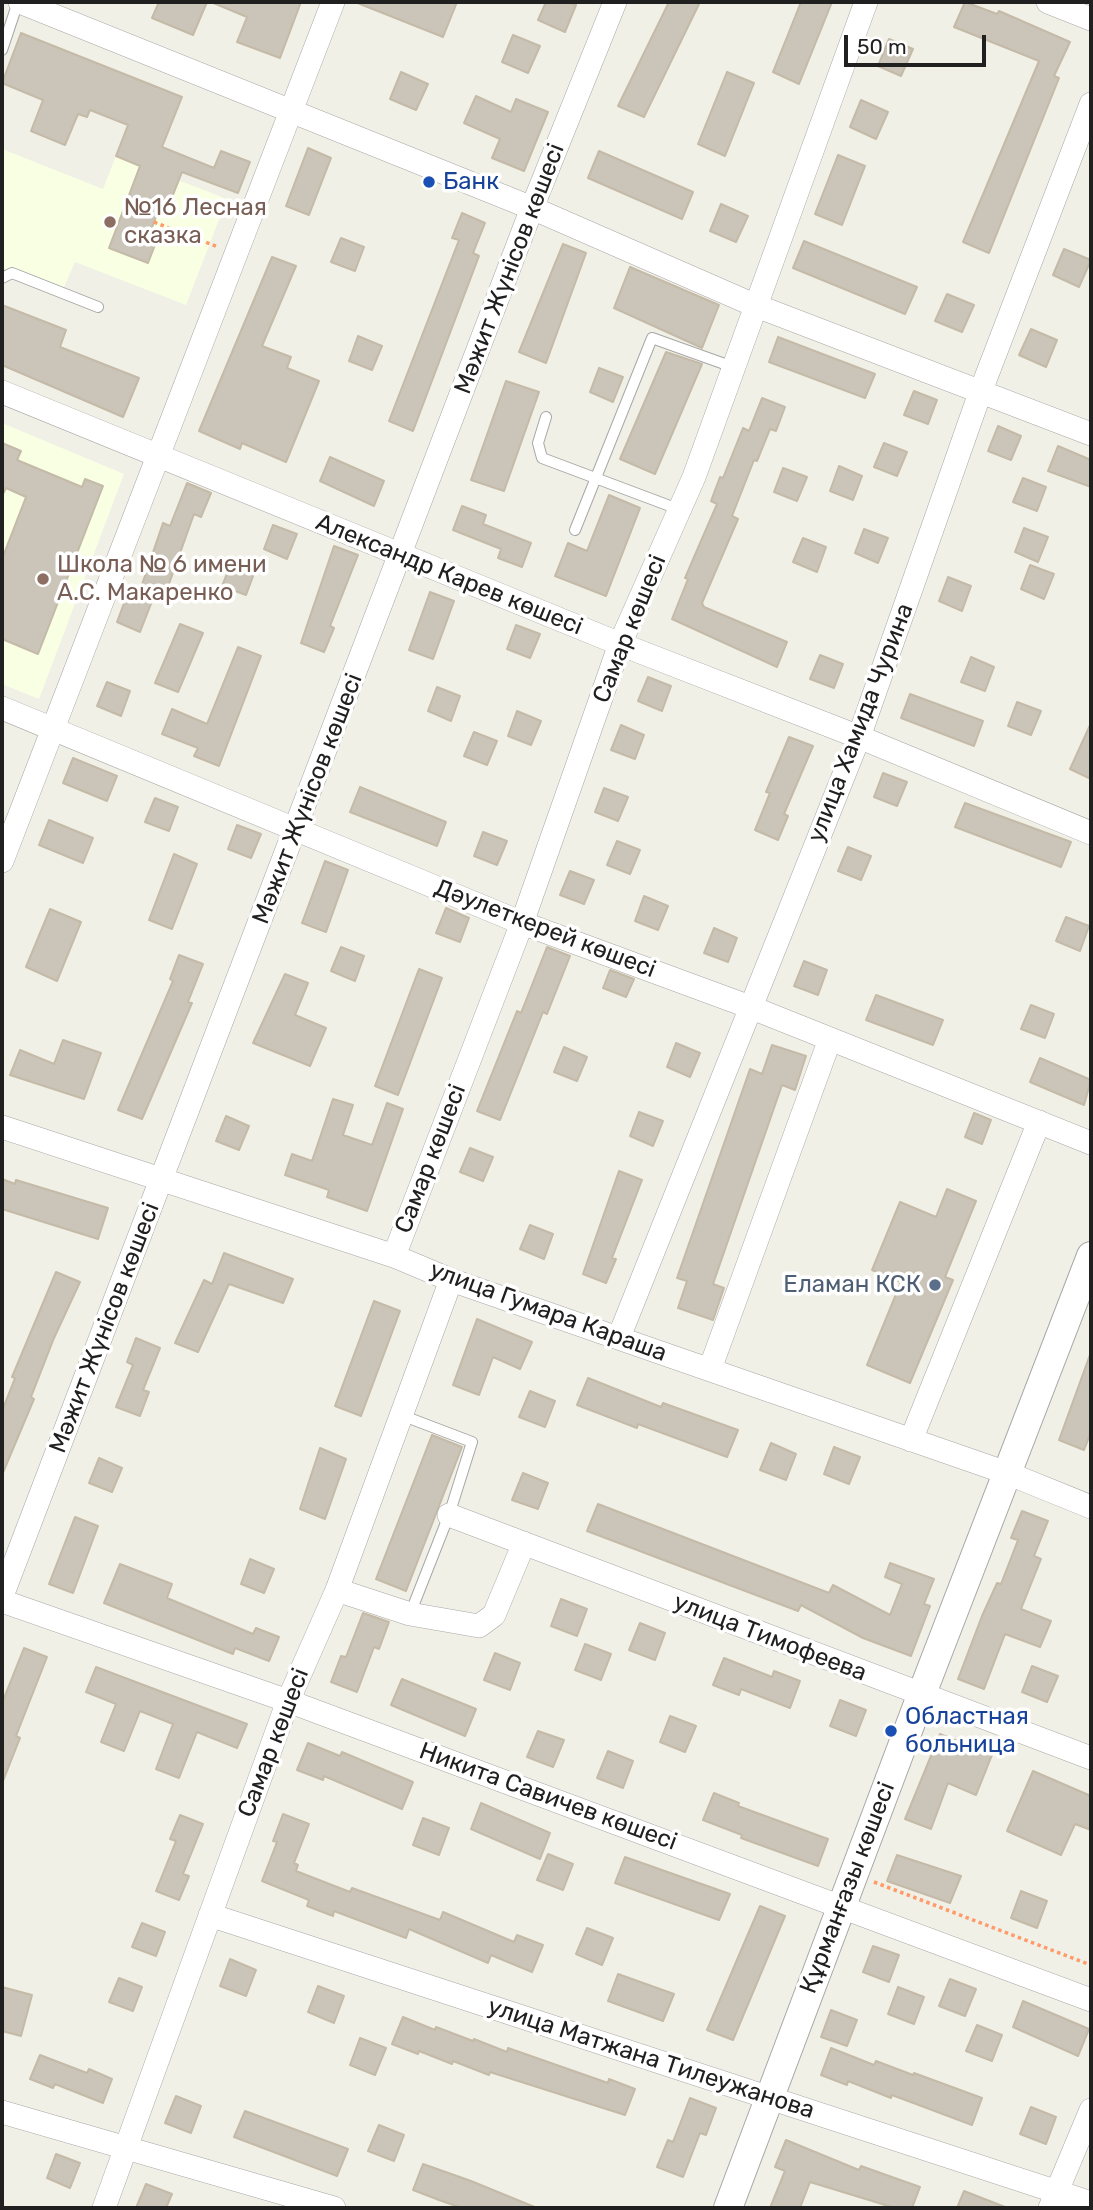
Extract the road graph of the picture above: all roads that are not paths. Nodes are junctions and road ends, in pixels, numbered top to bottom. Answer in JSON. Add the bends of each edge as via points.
{"nodes":[{"id":1,"x":19,"y":2,"type":"edge"},
{"id":2,"x":332,"y":2,"type":"edge"},
{"id":3,"x":615,"y":2,"type":"edge"},
{"id":4,"x":866,"y":2,"type":"edge"},
{"id":5,"x":1048,"y":2,"type":"edge"},
{"id":6,"x":56,"y":9,"type":"edge"},
{"id":7,"x":1091,"y":19,"type":"edge"},
{"id":8,"x":2,"y":50,"type":"edge"},
{"id":9,"x":1091,"y":104,"type":"edge"},
{"id":10,"x":290,"y":112,"type":"junction"},
{"id":11,"x":533,"y":208,"type":"junction"},
{"id":12,"x":2,"y":278,"type":"edge"},
{"id":13,"x":754,"y":305,"type":"junction"},
{"id":14,"x":99,"y":307,"type":"dead end"},
{"id":15,"x":733,"y":367,"type":"junction"},
{"id":16,"x":2,"y":393,"type":"edge"},
{"id":17,"x":980,"y":393,"type":"junction"},
{"id":18,"x":546,"y":417,"type":"dead end"},
{"id":19,"x":1091,"y":435,"type":"edge"},
{"id":20,"x":157,"y":458,"type":"junction"},
{"id":21,"x":595,"y":476,"type":"junction"},
{"id":22,"x":678,"y":509,"type":"junction"},
{"id":23,"x":575,"y":530,"type":"dead end"},
{"id":24,"x":402,"y":555,"type":"junction"},
{"id":25,"x":620,"y":644,"type":"junction"},
{"id":26,"x":2,"y":709,"type":"edge"},
{"id":27,"x":53,"y":729,"type":"junction"},
{"id":28,"x":859,"y":737,"type":"junction"},
{"id":29,"x":296,"y":828,"type":"junction"},
{"id":30,"x":1091,"y":833,"type":"edge"},
{"id":31,"x":2,"y":861,"type":"edge"},
{"id":32,"x":522,"y":923,"type":"junction"},
{"id":33,"x":750,"y":1007,"type":"junction"},
{"id":34,"x":830,"y":1039,"type":"junction"},
{"id":35,"x":1040,"y":1122,"type":"junction"},
{"id":36,"x":2,"y":1127,"type":"edge"},
{"id":37,"x":1091,"y":1143,"type":"edge"},
{"id":38,"x":162,"y":1180,"type":"junction"},
{"id":39,"x":394,"y":1256,"type":"junction"},
{"id":40,"x":1091,"y":1256,"type":"edge"},
{"id":41,"x":452,"y":1280,"type":"junction"},
{"id":42,"x":619,"y":1337,"type":"junction"},
{"id":43,"x":710,"y":1369,"type":"junction"},
{"id":44,"x":401,"y":1415,"type":"junction"},
{"id":45,"x":911,"y":1440,"type":"junction"},
{"id":46,"x":1007,"y":1473,"type":"junction"},
{"id":47,"x":1091,"y":1507,"type":"edge"},
{"id":48,"x":449,"y":1515,"type":"junction"},
{"id":49,"x":524,"y":1544,"type":"junction"},
{"id":50,"x":337,"y":1590,"type":"junction"},
{"id":51,"x":2,"y":1598,"type":"edge"},
{"id":52,"x":410,"y":1614,"type":"junction"},
{"id":53,"x":921,"y":1696,"type":"junction"},
{"id":54,"x":288,"y":1701,"type":"junction"},
{"id":55,"x":1091,"y":1758,"type":"edge"},
{"id":56,"x":842,"y":1906,"type":"junction"},
{"id":57,"x":210,"y":1915,"type":"junction"},
{"id":58,"x":1091,"y":2000,"type":"edge"},
{"id":59,"x":769,"y":2098,"type":"junction"},
{"id":60,"x":1091,"y":2110,"type":"edge"},
{"id":61,"x":2,"y":2112,"type":"edge"},
{"id":62,"x":127,"y":2150,"type":"junction"},
{"id":63,"x":1053,"y":2200,"type":"edge"},
{"id":64,"x":1091,"y":2203,"type":"edge"},
{"id":65,"x":104,"y":2208,"type":"edge"},
{"id":66,"x":334,"y":2208,"type":"edge"},
{"id":67,"x":728,"y":2208,"type":"edge"}],
"edges":[{"from":1,"to":6,"type":"street"},
{"from":1,"to":8,"type":"lane"},
{"from":2,"to":10,"type":"street"},
{"from":3,"to":11,"type":"street","name":"Мәжит Жүнісов көшесі"},
{"from":4,"to":13,"type":"street","name":"Самар көшесі"},
{"from":5,"to":7,"type":"street"},
{"from":6,"to":10,"type":"street"},
{"from":9,"to":17,"type":"street","name":"улица Хамида Чурина"},
{"from":10,"to":11,"type":"street"},
{"from":10,"to":20,"type":"street"},
{"from":11,"to":13,"type":"street"},
{"from":11,"to":24,"type":"street","name":"Мәжит Жүнісов көшесі"},
{"from":12,"to":14,"type":"lane","via":[[12,273]]},
{"from":13,"to":15,"type":"street","name":"Самар көшесі"},
{"from":13,"to":17,"type":"street"},
{"from":15,"to":21,"type":"lane","via":[[652,338]]},
{"from":15,"to":22,"type":"street","name":"Самар көшесі"},
{"from":16,"to":20,"type":"street","name":"Александр Карев көшесі"},
{"from":17,"to":19,"type":"street"},
{"from":17,"to":28,"type":"street","name":"улица Хамида Чурина"},
{"from":18,"to":21,"type":"lane","via":[[538,443],[542,458]]},
{"from":20,"to":24,"type":"street","name":"Александр Карев көшесі"},
{"from":20,"to":27,"type":"street"},
{"from":21,"to":22,"type":"lane"},
{"from":21,"to":23,"type":"lane"},
{"from":22,"to":25,"type":"street","name":"Самар көшесі"},
{"from":24,"to":25,"type":"street","name":"Александр Карев көшесі"},
{"from":24,"to":29,"type":"street","name":"Мәжит Жүнісов көшесі"},
{"from":25,"to":28,"type":"street","name":"Александр Карев көшесі"},
{"from":25,"to":32,"type":"street","name":"Самар көшесі"},
{"from":26,"to":27,"type":"street","name":"Дәулеткерей көшесі"},
{"from":27,"to":29,"type":"street","name":"Дәулеткерей көшесі"},
{"from":27,"to":31,"type":"street"},
{"from":28,"to":30,"type":"street","name":"Александр Карев көшесі"},
{"from":28,"to":33,"type":"street","name":"улица Хамида Чурина"},
{"from":29,"to":32,"type":"street","name":"Дәулеткерей көшесі"},
{"from":29,"to":38,"type":"street","name":"Мәжит Жүнісов көшесі"},
{"from":32,"to":33,"type":"street","name":"Дәулеткерей көшесі"},
{"from":32,"to":39,"type":"street","name":"Самар көшесі"},
{"from":33,"to":34,"type":"street","name":"Дәулеткерей көшесі"},
{"from":33,"to":42,"type":"street","name":"улица Хамида Чурина"},
{"from":34,"to":35,"type":"street","name":"Дәулеткерей көшесі"},
{"from":34,"to":43,"type":"street"},
{"from":35,"to":37,"type":"street","name":"Дәулеткерей көшесі"},
{"from":35,"to":45,"type":"street"},
{"from":36,"to":38,"type":"street","name":"улица Гумара Караша"},
{"from":38,"to":39,"type":"street","name":"улица Гумара Караша"},
{"from":38,"to":51,"type":"street","name":"Мәжит Жүнісов көшесі"},
{"from":39,"to":41,"type":"street","name":"улица Гумара Караша"},
{"from":40,"to":46,"type":"street","name":"Құрманғазы көшесі"},
{"from":41,"to":42,"type":"street","name":"улица Гумара Караша"},
{"from":41,"to":44,"type":"street","name":"Самар көшесі"},
{"from":42,"to":43,"type":"street","name":"улица Гумара Караша"},
{"from":43,"to":45,"type":"street","name":"улица Гумара Караша"},
{"from":44,"to":48,"type":"lane","via":[[472,1442]]},
{"from":44,"to":50,"type":"street","name":"Самар көшесі"},
{"from":45,"to":46,"type":"street","name":"улица Гумара Караша"},
{"from":46,"to":47,"type":"street","name":"улица Гумара Караша"},
{"from":46,"to":53,"type":"street","name":"Құрманғазы көшесі"},
{"from":48,"to":49,"type":"street","name":"улица Тимофеева"},
{"from":48,"to":52,"type":"lane"},
{"from":49,"to":52,"type":"street","via":[[494,1615],[479,1626]]},
{"from":49,"to":53,"type":"street","name":"улица Тимофеева"},
{"from":50,"to":52,"type":"street"},
{"from":50,"to":54,"type":"street","name":"Самар көшесі"},
{"from":51,"to":54,"type":"street","name":"Никита Савичев көшесі"},
{"from":53,"to":55,"type":"street","name":"улица Тимофеева"},
{"from":53,"to":56,"type":"street","name":"Құрманғазы көшесі"},
{"from":54,"to":56,"type":"street","name":"Никита Савичев көшесі"},
{"from":54,"to":57,"type":"street","name":"Самар көшесі"},
{"from":56,"to":58,"type":"street","name":"Никита Савичев көшесі"},
{"from":56,"to":59,"type":"street","name":"Құрманғазы көшесі"},
{"from":57,"to":59,"type":"street","name":"улица Матжана Тилеужанова"},
{"from":57,"to":62,"type":"street","name":"Самар көшесі"},
{"from":59,"to":63,"type":"street","name":"улица Матжана Тилеужанова"},
{"from":59,"to":67,"type":"street","name":"Құрманғазы көшесі"},
{"from":60,"to":63,"type":"street"},
{"from":61,"to":62,"type":"street"},
{"from":62,"to":65,"type":"street","name":"Самар көшесі"},
{"from":62,"to":66,"type":"street"},
{"from":63,"to":64,"type":"street","name":"улица Матжана Тилеужанова"}]}
